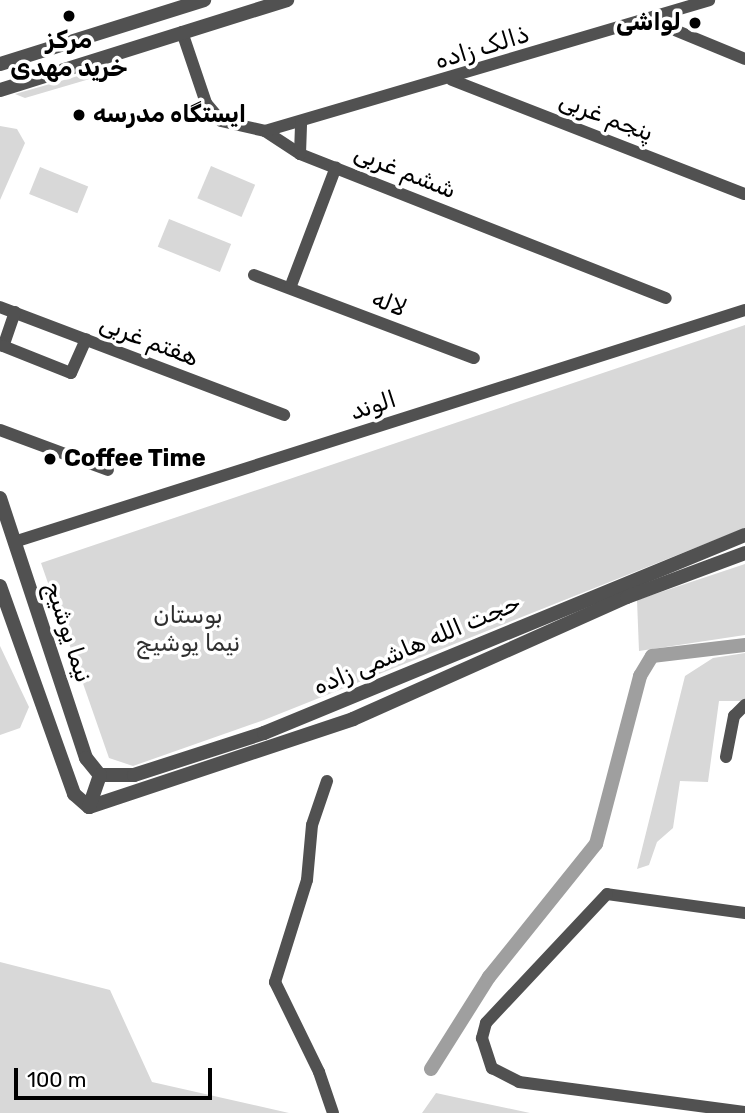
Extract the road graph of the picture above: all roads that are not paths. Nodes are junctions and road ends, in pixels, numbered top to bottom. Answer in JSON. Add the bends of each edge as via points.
{"nodes":[{"id":1,"x":204,"y":0,"type":"edge"},
{"id":2,"x":287,"y":0,"type":"edge"},
{"id":3,"x":709,"y":0,"type":"edge"},
{"id":4,"x":648,"y":19,"type":"junction"},
{"id":5,"x":183,"y":32,"type":"junction"},
{"id":6,"x":745,"y":59,"type":"edge"},
{"id":7,"x":0,"y":64,"type":"edge"},
{"id":8,"x":452,"y":79,"type":"junction"},
{"id":9,"x":0,"y":90,"type":"edge"},
{"id":10,"x":301,"y":121,"type":"junction"},
{"id":11,"x":265,"y":131,"type":"junction"},
{"id":12,"x":300,"y":154,"type":"junction"},
{"id":13,"x":336,"y":167,"type":"junction"},
{"id":14,"x":745,"y":194,"type":"edge"},
{"id":15,"x":254,"y":275,"type":"dead end"},
{"id":16,"x":290,"y":288,"type":"junction"},
{"id":17,"x":666,"y":298,"type":"dead end"},
{"id":18,"x":0,"y":307,"type":"edge"},
{"id":19,"x":745,"y":310,"type":"edge"},
{"id":20,"x":15,"y":312,"type":"junction"},
{"id":21,"x":86,"y":339,"type":"junction"},
{"id":22,"x":474,"y":358,"type":"dead end"},
{"id":23,"x":284,"y":415,"type":"dead end"},
{"id":24,"x":0,"y":430,"type":"edge"},
{"id":25,"x":108,"y":470,"type":"dead end"},
{"id":26,"x":0,"y":498,"type":"edge"},
{"id":27,"x":745,"y":535,"type":"edge"},
{"id":28,"x":14,"y":542,"type":"junction"},
{"id":29,"x":745,"y":553,"type":"edge"},
{"id":30,"x":2,"y":592,"type":"edge"},
{"id":31,"x":745,"y":705,"type":"edge"},
{"id":32,"x":726,"y":757,"type":"dead end"},
{"id":33,"x":100,"y":775,"type":"junction"},
{"id":34,"x":327,"y":781,"type":"dead end"},
{"id":35,"x":89,"y":807,"type":"junction"},
{"id":36,"x":745,"y":913,"type":"edge"},
{"id":37,"x":745,"y":1112,"type":"edge"},
{"id":38,"x":332,"y":1113,"type":"edge"}],
"edges":[{"from":1,"to":7,"type":"street"},
{"from":2,"to":5,"type":"street"},
{"from":3,"to":4,"type":"street","name":"ذالک زاده"},
{"from":4,"to":6,"type":"street"},
{"from":4,"to":8,"type":"street","name":"ذالک زاده"},
{"from":5,"to":9,"type":"street"},
{"from":5,"to":11,"type":"street","name":"ششم غربی","via":[[212,113],[231,125]]},
{"from":8,"to":10,"type":"street","name":"ذالک زاده"},
{"from":8,"to":14,"type":"street","name":"پنجم غربی"},
{"from":10,"to":11,"type":"street","name":"ذالک زاده"},
{"from":10,"to":12,"type":"street"},
{"from":11,"to":12,"type":"street","name":"ششم غربی"},
{"from":12,"to":13,"type":"street","name":"ششم غربی"},
{"from":13,"to":16,"type":"street"},
{"from":13,"to":17,"type":"street","name":"ششم غربی"},
{"from":15,"to":16,"type":"street","name":"لاله"},
{"from":16,"to":22,"type":"street","name":"لاله"},
{"from":18,"to":20,"type":"street","name":"هفتم غربی"},
{"from":19,"to":28,"type":"street","name":"الوند"},
{"from":20,"to":21,"type":"street","name":"هفتم غربی"},
{"from":20,"to":21,"type":"street","via":[[3,346],[71,373]]},
{"from":21,"to":23,"type":"street","name":"هفتم غربی"},
{"from":24,"to":25,"type":"street"},
{"from":26,"to":28,"type":"street","name":"نیما یوشیج"},
{"from":27,"to":33,"type":"street","name":"حجت الله هاشمی زاده","via":[[264,733],[134,775]]},
{"from":28,"to":33,"type":"street","name":"نیما یوشیج","via":[[86,758]]},
{"from":29,"to":35,"type":"street","via":[[627,597],[353,719]]},
{"from":30,"to":35,"type":"street","name":"نیما یوشیج","via":[[74,794]]},
{"from":31,"to":32,"type":"street","via":[[734,716]]},
{"from":33,"to":35,"type":"street"},
{"from":34,"to":38,"type":"street","via":[[312,825],[307,880],[275,982],[319,1072]]},
{"from":36,"to":37,"type":"street","via":[[607,894],[486,1023],[482,1038],[492,1068],[519,1082]]}]}
